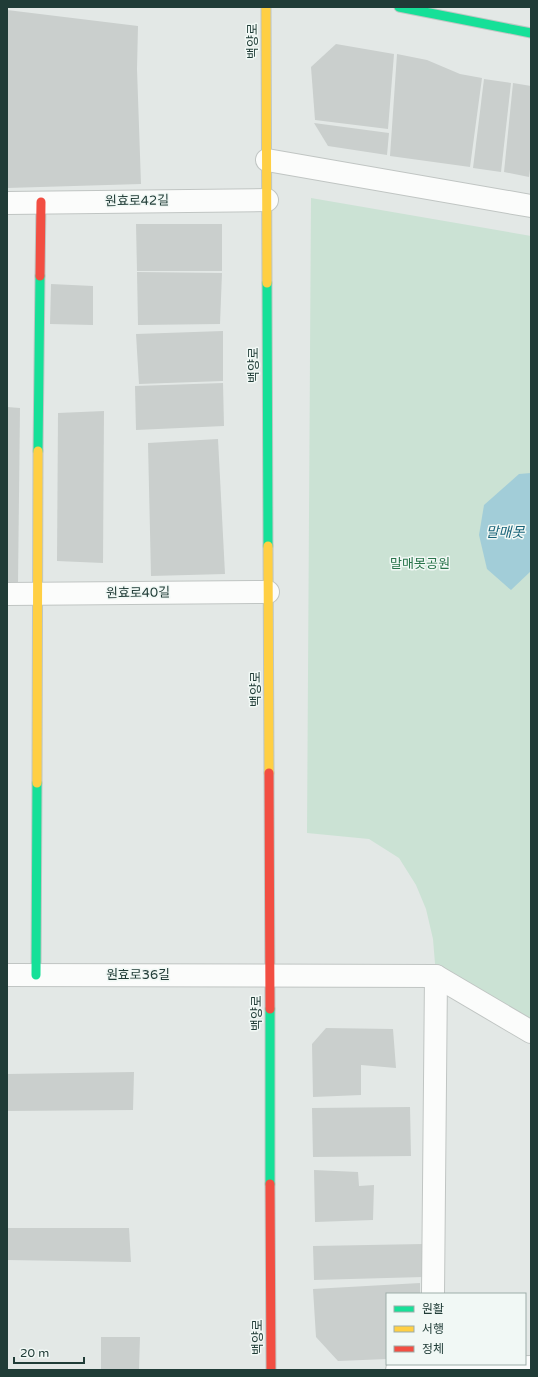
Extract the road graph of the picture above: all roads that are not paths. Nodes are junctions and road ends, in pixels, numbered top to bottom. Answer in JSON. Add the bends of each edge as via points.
{"nodes":[{"id":1,"x":266,"y":7,"type":"edge"},
{"id":2,"x":399,"y":7,"type":"edge"},
{"id":3,"x":531,"y":33,"type":"edge"},
{"id":4,"x":267,"y":160,"type":"junction"},
{"id":5,"x":267,"y":200,"type":"junction"},
{"id":6,"x":41,"y":202,"type":"junction"},
{"id":7,"x":7,"y":203,"type":"edge"},
{"id":8,"x":531,"y":206,"type":"edge"},
{"id":9,"x":268,"y":592,"type":"junction"},
{"id":10,"x":7,"y":594,"type":"edge"},
{"id":11,"x":37,"y":594,"type":"junction"},
{"id":12,"x":7,"y":975,"type":"edge"},
{"id":13,"x":36,"y":975,"type":"junction"},
{"id":14,"x":270,"y":975,"type":"junction"},
{"id":15,"x":436,"y":976,"type":"junction"},
{"id":16,"x":531,"y":1032,"type":"edge"},
{"id":17,"x":433,"y":1293,"type":"edge"},
{"id":18,"x":432,"y":1367,"type":"edge"},
{"id":19,"x":531,"y":1367,"type":"edge"},
{"id":20,"x":271,"y":1370,"type":"edge"},
{"id":21,"x":397,"y":1370,"type":"edge"}],
"edges":[{"from":1,"to":4,"type":"street","name":"백양로"},
{"from":2,"to":3,"type":"street"},
{"from":4,"to":5,"type":"street","name":"백양로"},
{"from":4,"to":8,"type":"street"},
{"from":5,"to":6,"type":"street","name":"원효로42길"},
{"from":5,"to":9,"type":"street","name":"백양로"},
{"from":6,"to":7,"type":"street","name":"원효로42길"},
{"from":6,"to":11,"type":"street"},
{"from":9,"to":11,"type":"street","name":"원효로40길"},
{"from":9,"to":14,"type":"street","name":"백양로"},
{"from":10,"to":11,"type":"street","name":"원효로40길"},
{"from":11,"to":13,"type":"street"},
{"from":12,"to":13,"type":"street","name":"원효로36길"},
{"from":13,"to":14,"type":"street","name":"원효로36길"},
{"from":14,"to":15,"type":"street","name":"원효로36길"},
{"from":14,"to":20,"type":"street","name":"백양로"},
{"from":15,"to":16,"type":"street"},
{"from":15,"to":17,"type":"street"},
{"from":18,"to":19,"type":"street"},
{"from":18,"to":21,"type":"street"}]}
